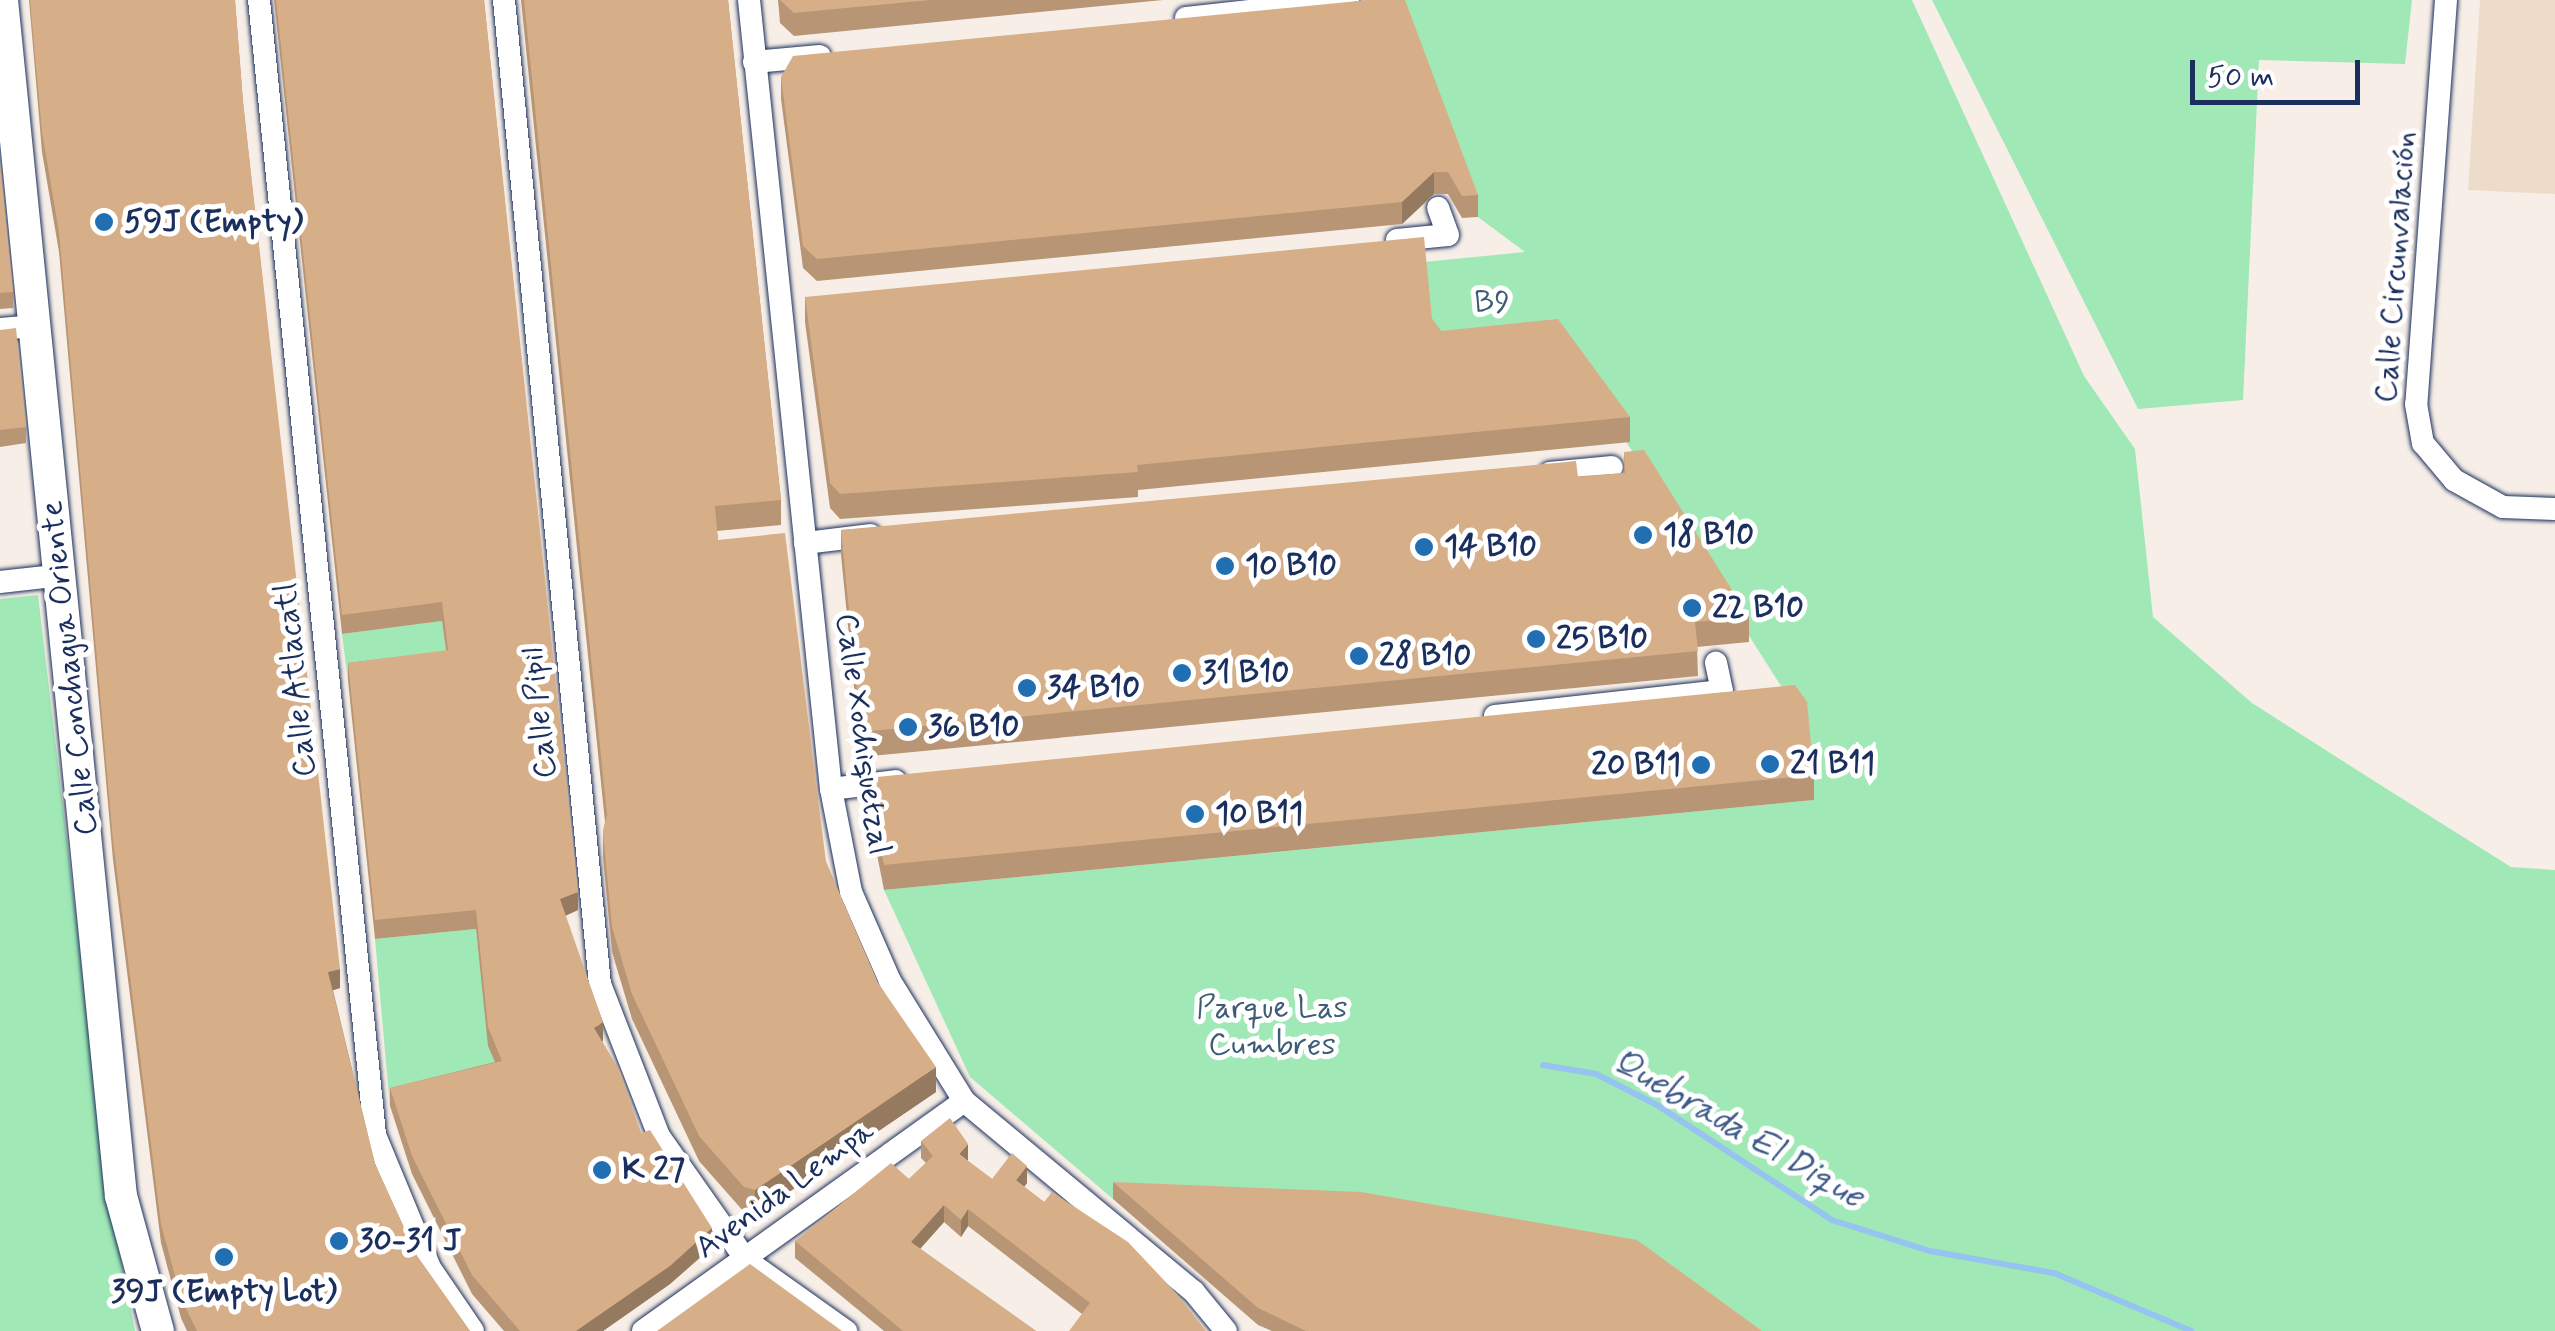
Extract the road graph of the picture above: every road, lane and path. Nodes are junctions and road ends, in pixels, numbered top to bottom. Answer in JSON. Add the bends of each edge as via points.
{"nodes":[{"id":1,"x":2,"y":0,"type":"edge"},
{"id":2,"x":259,"y":0,"type":"edge"},
{"id":3,"x":504,"y":0,"type":"edge"},
{"id":4,"x":749,"y":0,"type":"edge"},
{"id":5,"x":2446,"y":0,"type":"edge"},
{"id":6,"x":1348,"y":1,"type":"edge"},
{"id":7,"x":1170,"y":20,"type":"edge"},
{"id":8,"x":853,"y":52,"type":"edge"},
{"id":9,"x":754,"y":62,"type":"junction"},
{"id":10,"x":6,"y":75,"type":"edge"},
{"id":11,"x":1438,"y":208,"type":"dead end"},
{"id":12,"x":1370,"y":243,"type":"edge"},
{"id":13,"x":36,"y":326,"type":"junction"},
{"id":14,"x":0,"y":329,"type":"edge"},
{"id":15,"x":1612,"y":467,"type":"dead end"},
{"id":16,"x":1534,"y":474,"type":"edge"},
{"id":17,"x":2555,"y":509,"type":"edge"},
{"id":18,"x":892,"y":533,"type":"edge"},
{"id":19,"x":805,"y":543,"type":"junction"},
{"id":20,"x":62,"y":575,"type":"junction"},
{"id":21,"x":0,"y":582,"type":"edge"},
{"id":22,"x":1716,"y":663,"type":"dead end"},
{"id":23,"x":1476,"y":718,"type":"edge"},
{"id":24,"x":920,"y":779,"type":"edge"},
{"id":25,"x":831,"y":789,"type":"junction"},
{"id":26,"x":964,"y":1101,"type":"junction"},
{"id":27,"x":746,"y":1260,"type":"junction"},
{"id":28,"x":158,"y":1331,"type":"edge"},
{"id":29,"x":473,"y":1331,"type":"edge"},
{"id":30,"x":643,"y":1331,"type":"edge"},
{"id":31,"x":846,"y":1331,"type":"edge"},
{"id":32,"x":1226,"y":1331,"type":"edge"}],
"edges":[{"from":1,"to":10,"type":"main road","name":"Calle Conchagua Oriente"},
{"from":2,"to":29,"type":"street","name":"Calle Atlacatl","via":[[375,1135],[430,1268]]},
{"from":3,"to":27,"type":"street","name":"Calle Pipil","via":[[600,984],[658,1136]]},
{"from":4,"to":9,"type":"street","name":"Calle Xochiquetzal"},
{"from":5,"to":17,"type":"street","name":"Calle Circunvalación","via":[[2416,404],[2423,442],[2454,480],[2504,507]]},
{"from":6,"to":7,"type":"street"},
{"from":8,"to":9,"type":"street"},
{"from":9,"to":19,"type":"street","name":"Calle Xochiquetzal","via":[[792,304]]},
{"from":10,"to":13,"type":"main road","name":"Calle Conchagua Oriente"},
{"from":11,"to":12,"type":"street","via":[[1448,235]]},
{"from":13,"to":14,"type":"street"},
{"from":13,"to":20,"type":"main road","name":"Calle Conchagua Oriente"},
{"from":15,"to":16,"type":"street"},
{"from":18,"to":19,"type":"street"},
{"from":19,"to":25,"type":"street","name":"Calle Xochiquetzal"},
{"from":20,"to":21,"type":"street"},
{"from":20,"to":28,"type":"main road","name":"Calle Conchagua Oriente","via":[[121,1196]]},
{"from":22,"to":23,"type":"street","via":[[1722,691]]},
{"from":24,"to":25,"type":"street"},
{"from":25,"to":26,"type":"street","name":"Calle Xochiquetzal","via":[[851,892],[890,981]]},
{"from":26,"to":27,"type":"street","name":"Avenida Lempa"},
{"from":26,"to":32,"type":"street","name":"Calle Xochiquetzal","via":[[1194,1292]]},
{"from":27,"to":30,"type":"street","name":"Avenida Lempa"},
{"from":27,"to":31,"type":"street","name":"Calle Pipil"}]}
